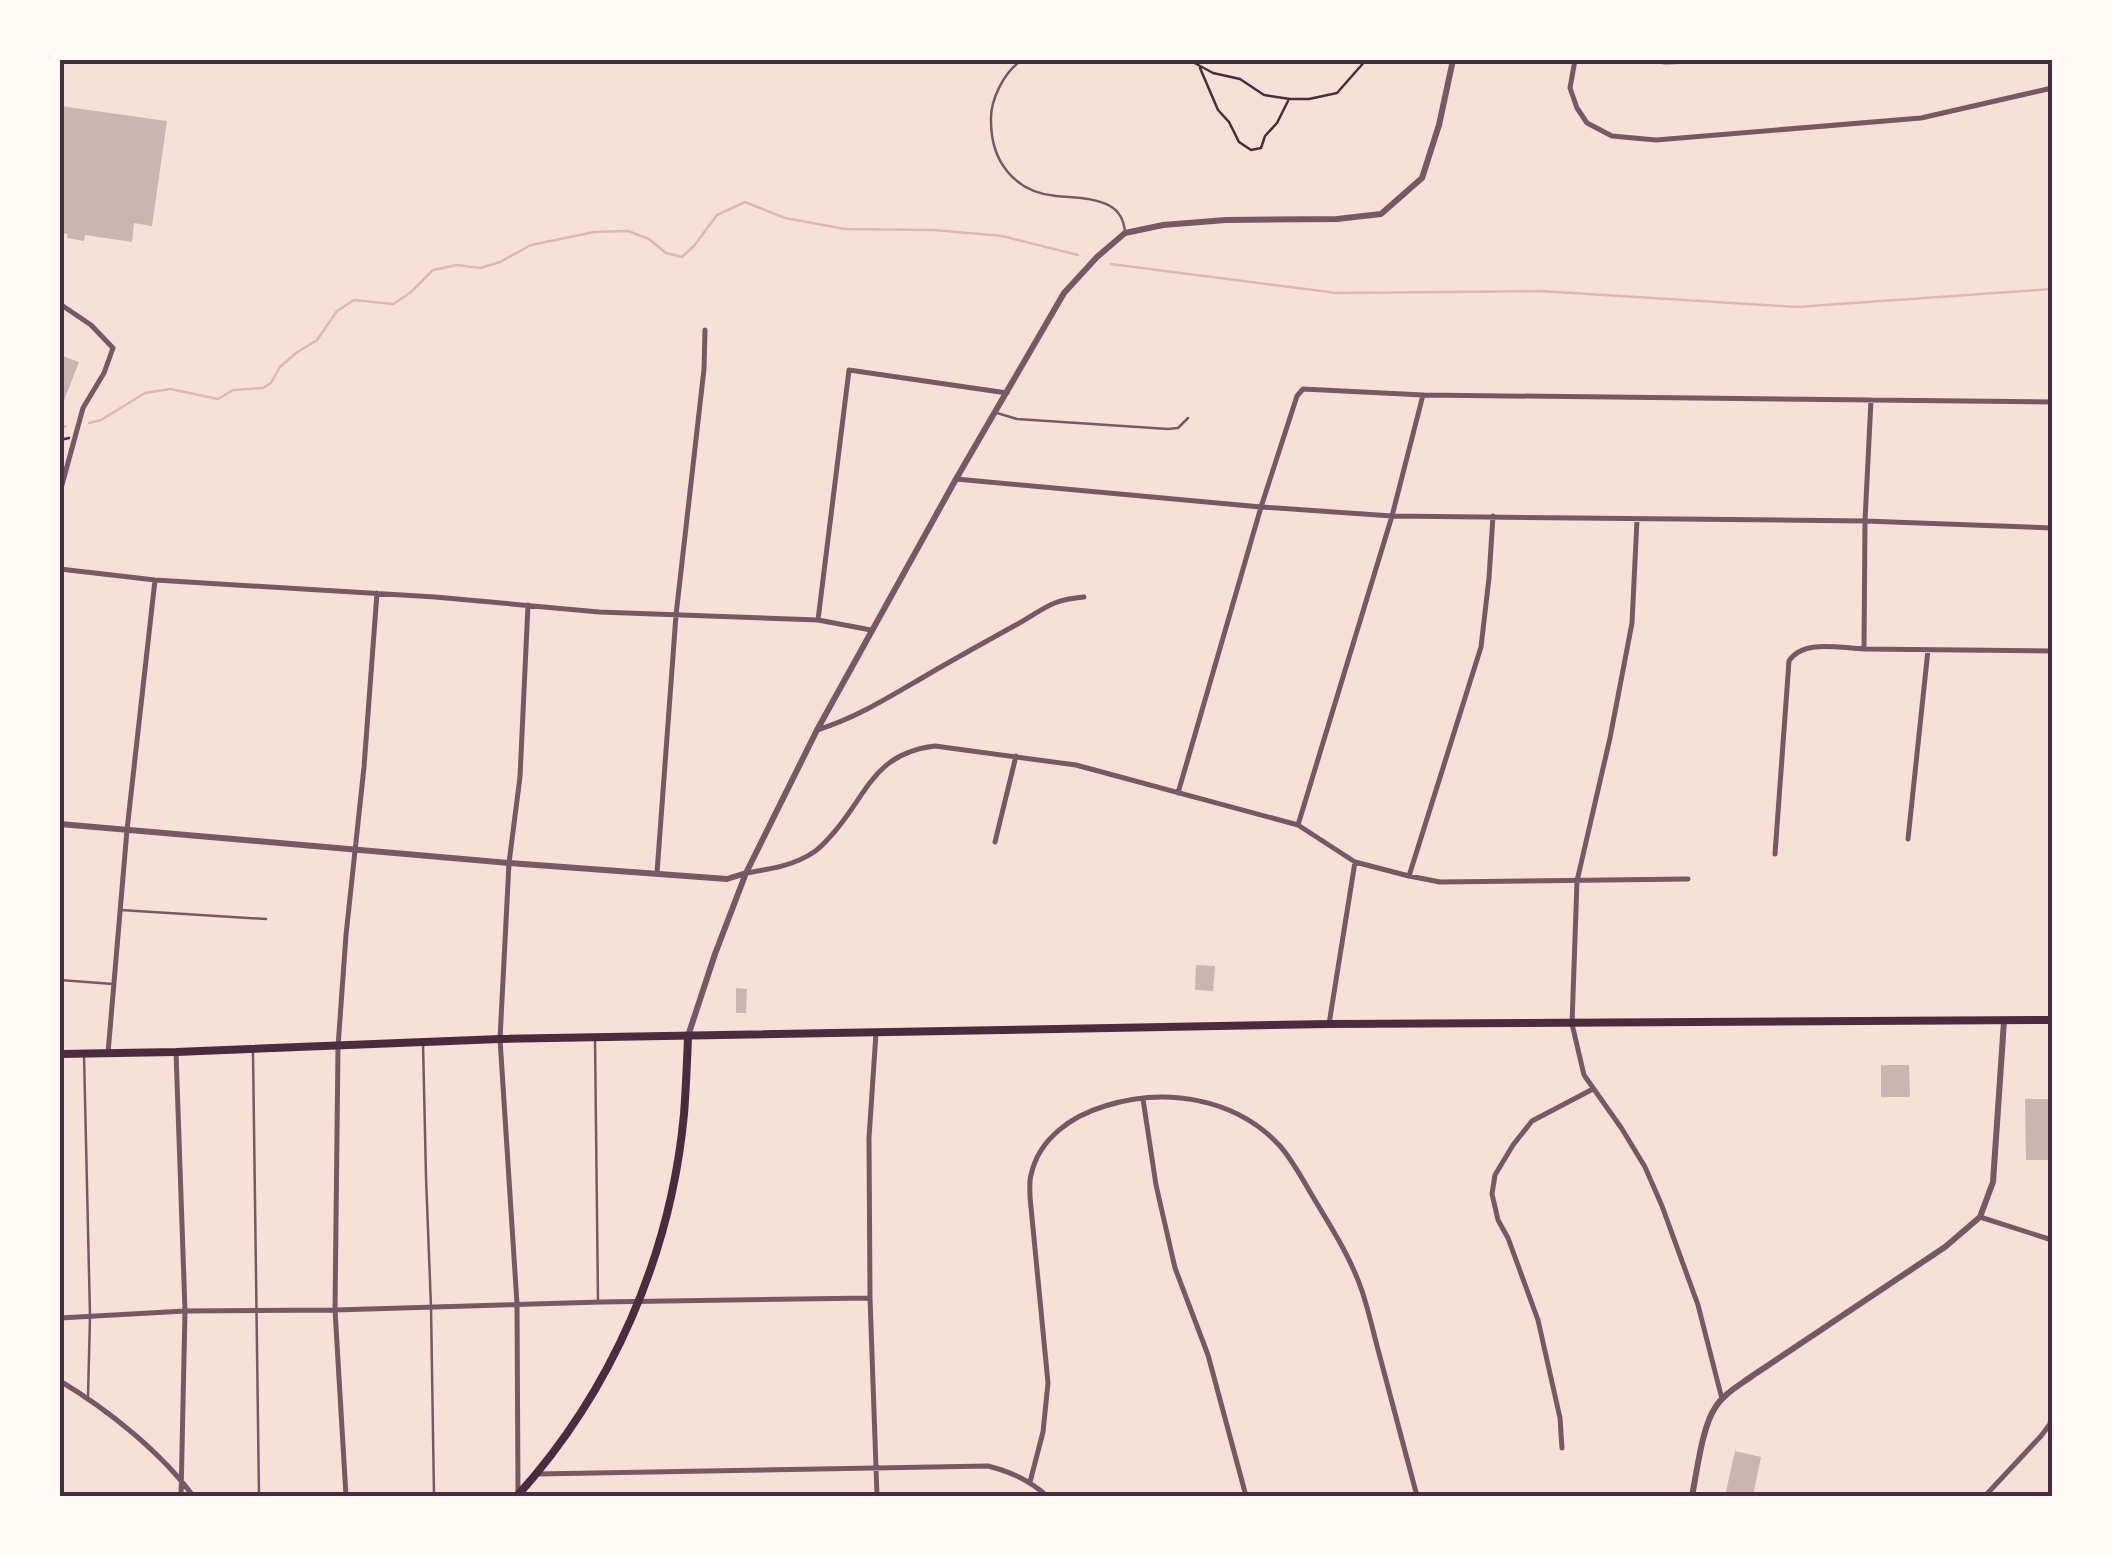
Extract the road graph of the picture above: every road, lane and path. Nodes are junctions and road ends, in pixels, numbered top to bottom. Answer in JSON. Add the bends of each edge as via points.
{"nodes":[{"id":1,"x":1022,"y":60,"type":"edge"},
{"id":2,"x":1189,"y":60,"type":"edge"},
{"id":3,"x":1366,"y":60,"type":"edge"},
{"id":4,"x":1453,"y":60,"type":"edge"},
{"id":5,"x":1575,"y":60,"type":"edge"},
{"id":6,"x":1646,"y":60,"type":"edge"},
{"id":7,"x":1719,"y":60,"type":"edge"},
{"id":8,"x":1709,"y":61,"type":"edge"},
{"id":9,"x":1199,"y":66,"type":"junction"},
{"id":10,"x":2052,"y":88,"type":"edge"},
{"id":11,"x":1290,"y":99,"type":"junction"},
{"id":12,"x":1125,"y":233,"type":"junction"},
{"id":13,"x":60,"y":304,"type":"edge"},
{"id":14,"x":705,"y":330,"type":"dead end"},
{"id":15,"x":1007,"y":393,"type":"junction"},
{"id":16,"x":1423,"y":395,"type":"junction"},
{"id":17,"x":1871,"y":400,"type":"junction"},
{"id":18,"x":2052,"y":402,"type":"edge"},
{"id":19,"x":995,"y":413,"type":"junction"},
{"id":20,"x":1188,"y":418,"type":"dead end"},
{"id":21,"x":956,"y":479,"type":"junction"},
{"id":22,"x":60,"y":492,"type":"edge"},
{"id":23,"x":1261,"y":506,"type":"junction"},
{"id":24,"x":1392,"y":516,"type":"junction"},
{"id":25,"x":1493,"y":516,"type":"junction"},
{"id":26,"x":1637,"y":520,"type":"junction"},
{"id":27,"x":1865,"y":522,"type":"junction"},
{"id":28,"x":2052,"y":528,"type":"edge"},
{"id":29,"x":60,"y":570,"type":"edge"},
{"id":30,"x":155,"y":580,"type":"junction"},
{"id":31,"x":377,"y":593,"type":"junction"},
{"id":32,"x":1084,"y":597,"type":"dead end"},
{"id":33,"x":528,"y":604,"type":"junction"},
{"id":34,"x":676,"y":615,"type":"junction"},
{"id":35,"x":818,"y":620,"type":"junction"},
{"id":36,"x":870,"y":630,"type":"junction"},
{"id":37,"x":1864,"y":648,"type":"junction"},
{"id":38,"x":1928,"y":650,"type":"junction"},
{"id":39,"x":2052,"y":651,"type":"edge"},
{"id":40,"x":818,"y":730,"type":"junction"},
{"id":41,"x":1016,"y":756,"type":"junction"},
{"id":42,"x":1178,"y":794,"type":"junction"},
{"id":43,"x":60,"y":824,"type":"edge"},
{"id":44,"x":1298,"y":826,"type":"junction"},
{"id":45,"x":127,"y":830,"type":"junction"},
{"id":46,"x":1908,"y":839,"type":"dead end"},
{"id":47,"x":996,"y":842,"type":"dead end"},
{"id":48,"x":356,"y":849,"type":"junction"},
{"id":49,"x":1775,"y":854,"type":"dead end"},
{"id":50,"x":1354,"y":862,"type":"junction"},
{"id":51,"x":509,"y":864,"type":"junction"},
{"id":52,"x":657,"y":873,"type":"junction"},
{"id":53,"x":746,"y":873,"type":"junction"},
{"id":54,"x":1409,"y":876,"type":"junction"},
{"id":55,"x":1688,"y":879,"type":"dead end"},
{"id":56,"x":1577,"y":881,"type":"junction"},
{"id":57,"x":120,"y":910,"type":"junction"},
{"id":58,"x":266,"y":919,"type":"dead end"},
{"id":59,"x":60,"y":980,"type":"edge"},
{"id":60,"x":114,"y":984,"type":"junction"},
{"id":61,"x":2052,"y":1020,"type":"edge"},
{"id":62,"x":2004,"y":1021,"type":"junction"},
{"id":63,"x":1329,"y":1024,"type":"junction"},
{"id":64,"x":1572,"y":1024,"type":"junction"},
{"id":65,"x":876,"y":1033,"type":"junction"},
{"id":66,"x":594,"y":1038,"type":"junction"},
{"id":67,"x":688,"y":1038,"type":"junction"},
{"id":68,"x":500,"y":1039,"type":"junction"},
{"id":69,"x":423,"y":1042,"type":"junction"},
{"id":70,"x":338,"y":1046,"type":"junction"},
{"id":71,"x":253,"y":1049,"type":"junction"},
{"id":72,"x":176,"y":1052,"type":"junction"},
{"id":73,"x":84,"y":1053,"type":"junction"},
{"id":74,"x":108,"y":1053,"type":"junction"},
{"id":75,"x":60,"y":1054,"type":"edge"},
{"id":76,"x":1593,"y":1089,"type":"junction"},
{"id":77,"x":1143,"y":1099,"type":"junction"},
{"id":78,"x":1980,"y":1216,"type":"junction"},
{"id":79,"x":2052,"y":1240,"type":"edge"},
{"id":80,"x":2052,"y":1274,"type":"edge"},
{"id":81,"x":870,"y":1298,"type":"junction"},
{"id":82,"x":598,"y":1302,"type":"junction"},
{"id":83,"x":638,"y":1303,"type":"junction"},
{"id":84,"x":517,"y":1304,"type":"junction"},
{"id":85,"x":432,"y":1307,"type":"junction"},
{"id":86,"x":185,"y":1310,"type":"junction"},
{"id":87,"x":255,"y":1310,"type":"junction"},
{"id":88,"x":335,"y":1310,"type":"junction"},
{"id":89,"x":90,"y":1316,"type":"junction"},
{"id":90,"x":60,"y":1318,"type":"edge"},
{"id":91,"x":60,"y":1381,"type":"edge"},
{"id":92,"x":88,"y":1398,"type":"junction"},
{"id":93,"x":1722,"y":1399,"type":"junction"},
{"id":94,"x":2052,"y":1407,"type":"edge"},
{"id":95,"x":1562,"y":1448,"type":"dead end"},
{"id":96,"x":876,"y":1468,"type":"junction"},
{"id":97,"x":537,"y":1474,"type":"junction"},
{"id":98,"x":182,"y":1481,"type":"junction"},
{"id":99,"x":1030,"y":1482,"type":"junction"},
{"id":100,"x":181,"y":1496,"type":"edge"},
{"id":101,"x":193,"y":1496,"type":"edge"},
{"id":102,"x":258,"y":1496,"type":"edge"},
{"id":103,"x":346,"y":1496,"type":"edge"},
{"id":104,"x":434,"y":1496,"type":"edge"},
{"id":105,"x":518,"y":1496,"type":"edge"},
{"id":106,"x":877,"y":1496,"type":"edge"},
{"id":107,"x":1047,"y":1496,"type":"edge"},
{"id":108,"x":1246,"y":1496,"type":"edge"},
{"id":109,"x":1417,"y":1496,"type":"edge"},
{"id":110,"x":1692,"y":1496,"type":"edge"},
{"id":111,"x":1985,"y":1496,"type":"edge"}],
"edges":[{"from":1,"to":12,"type":"lane","via":[[990,109],[994,151],[1032,190],[1107,204]]},
{"from":2,"to":9,"type":"path"},
{"from":3,"to":11,"type":"path","via":[[1338,93]]},
{"from":4,"to":12,"type":"street","via":[[1422,178],[1381,214],[1226,220]]},
{"from":5,"to":10,"type":"street","via":[[1570,88],[1587,123],[1612,136],[1656,140],[1921,118]]},
{"from":6,"to":8,"type":"street"},
{"from":7,"to":8,"type":"street"},
{"from":9,"to":11,"type":"path","via":[[1240,79],[1264,96]]},
{"from":9,"to":11,"type":"path","via":[[1218,110],[1251,150],[1261,148]]},
{"from":12,"to":15,"type":"street","via":[[1064,294]]},
{"from":13,"to":22,"type":"street","via":[[113,348],[83,408]]},
{"from":14,"to":34,"type":"street"},
{"from":15,"to":19,"type":"street"},
{"from":15,"to":35,"type":"street","via":[[850,370]]},
{"from":16,"to":17,"type":"street"},
{"from":16,"to":23,"type":"street","via":[[1303,389]]},
{"from":16,"to":24,"type":"street"},
{"from":17,"to":18,"type":"street"},
{"from":17,"to":27,"type":"street"},
{"from":19,"to":20,"type":"lane","via":[[1168,429]]},
{"from":19,"to":21,"type":"street"},
{"from":21,"to":23,"type":"street"},
{"from":21,"to":36,"type":"street"},
{"from":23,"to":24,"type":"street"},
{"from":23,"to":42,"type":"street"},
{"from":24,"to":25,"type":"street"},
{"from":24,"to":44,"type":"street"},
{"from":25,"to":26,"type":"street"},
{"from":25,"to":54,"type":"street","via":[[1481,647]]},
{"from":26,"to":27,"type":"street"},
{"from":26,"to":56,"type":"street","via":[[1632,623]]},
{"from":27,"to":28,"type":"street"},
{"from":27,"to":37,"type":"street"},
{"from":29,"to":30,"type":"street"},
{"from":30,"to":31,"type":"street"},
{"from":30,"to":45,"type":"street"},
{"from":31,"to":33,"type":"street"},
{"from":31,"to":48,"type":"street"},
{"from":32,"to":40,"type":"street","via":[[1047,605],[872,708]]},
{"from":33,"to":34,"type":"street"},
{"from":33,"to":51,"type":"street"},
{"from":34,"to":35,"type":"street"},
{"from":34,"to":52,"type":"street"},
{"from":35,"to":36,"type":"street"},
{"from":36,"to":40,"type":"street"},
{"from":37,"to":38,"type":"street"},
{"from":37,"to":49,"type":"street","via":[[1807,647],[1789,661]]},
{"from":38,"to":39,"type":"street"},
{"from":38,"to":46,"type":"street"},
{"from":40,"to":53,"type":"street"},
{"from":41,"to":42,"type":"street"},
{"from":41,"to":47,"type":"street"},
{"from":41,"to":53,"type":"street","via":[[914,748],[873,777],[818,850],[792,865]]},
{"from":42,"to":44,"type":"street"},
{"from":43,"to":45,"type":"street"},
{"from":44,"to":50,"type":"street"},
{"from":45,"to":48,"type":"street"},
{"from":45,"to":57,"type":"street"},
{"from":48,"to":51,"type":"street"},
{"from":48,"to":70,"type":"street"},
{"from":50,"to":54,"type":"street"},
{"from":50,"to":63,"type":"street"},
{"from":51,"to":52,"type":"street"},
{"from":51,"to":68,"type":"street"},
{"from":52,"to":53,"type":"street","via":[[726,879]]},
{"from":53,"to":67,"type":"street"},
{"from":54,"to":56,"type":"street","via":[[1440,882]]},
{"from":55,"to":56,"type":"street"},
{"from":56,"to":64,"type":"street"},
{"from":57,"to":58,"type":"lane"},
{"from":57,"to":60,"type":"street"},
{"from":59,"to":60,"type":"lane"},
{"from":60,"to":74,"type":"street"},
{"from":61,"to":62,"type":"main road"},
{"from":62,"to":64,"type":"main road"},
{"from":62,"to":78,"type":"street","via":[[1993,1182]]},
{"from":63,"to":64,"type":"main road"},
{"from":63,"to":65,"type":"main road"},
{"from":64,"to":76,"type":"street"},
{"from":65,"to":67,"type":"main road"},
{"from":65,"to":81,"type":"street"},
{"from":66,"to":67,"type":"main road"},
{"from":66,"to":68,"type":"main road"},
{"from":66,"to":82,"type":"lane"},
{"from":67,"to":83,"type":"main road","via":[[678,1158]]},
{"from":68,"to":69,"type":"main road"},
{"from":68,"to":84,"type":"street"},
{"from":69,"to":70,"type":"main road"},
{"from":69,"to":85,"type":"lane"},
{"from":70,"to":71,"type":"main road"},
{"from":70,"to":88,"type":"street"},
{"from":71,"to":72,"type":"main road"},
{"from":71,"to":87,"type":"lane"},
{"from":72,"to":74,"type":"main road"},
{"from":72,"to":86,"type":"street"},
{"from":73,"to":74,"type":"main road"},
{"from":73,"to":75,"type":"main road"},
{"from":73,"to":89,"type":"lane"},
{"from":76,"to":93,"type":"street","via":[[1645,1167],[1662,1206]]},
{"from":76,"to":95,"type":"street","via":[[1532,1121],[1495,1175],[1492,1194],[1538,1320]]},
{"from":77,"to":99,"type":"street","via":[[1111,1104],[1065,1124],[1042,1148],[1031,1175],[1048,1383]]},
{"from":77,"to":108,"type":"street","via":[[1175,1268],[1208,1356]]},
{"from":77,"to":109,"type":"street","via":[[1194,1099],[1238,1113],[1281,1147],[1362,1290]]},
{"from":78,"to":79,"type":"street"},
{"from":78,"to":93,"type":"street","via":[[1945,1247]]},
{"from":79,"to":80,"type":"street"},
{"from":81,"to":83,"type":"street"},
{"from":81,"to":96,"type":"street"},
{"from":82,"to":83,"type":"street"},
{"from":82,"to":84,"type":"street"},
{"from":83,"to":97,"type":"main road","via":[[580,1418]]},
{"from":84,"to":85,"type":"street"},
{"from":84,"to":105,"type":"street"},
{"from":85,"to":88,"type":"street"},
{"from":85,"to":104,"type":"lane"},
{"from":86,"to":87,"type":"street"},
{"from":86,"to":89,"type":"street"},
{"from":86,"to":98,"type":"street"},
{"from":87,"to":88,"type":"street"},
{"from":87,"to":102,"type":"lane"},
{"from":88,"to":103,"type":"street"},
{"from":89,"to":90,"type":"street"},
{"from":89,"to":92,"type":"lane"},
{"from":91,"to":92,"type":"street"},
{"from":92,"to":98,"type":"street"},
{"from":93,"to":110,"type":"street","via":[[1708,1422]]},
{"from":94,"to":111,"type":"street","via":[[2041,1436]]},
{"from":96,"to":97,"type":"street"},
{"from":96,"to":99,"type":"street","via":[[988,1466]]},
{"from":96,"to":106,"type":"street"},
{"from":97,"to":105,"type":"main road"},
{"from":98,"to":100,"type":"street"},
{"from":98,"to":101,"type":"street"},
{"from":99,"to":107,"type":"street"}]}
